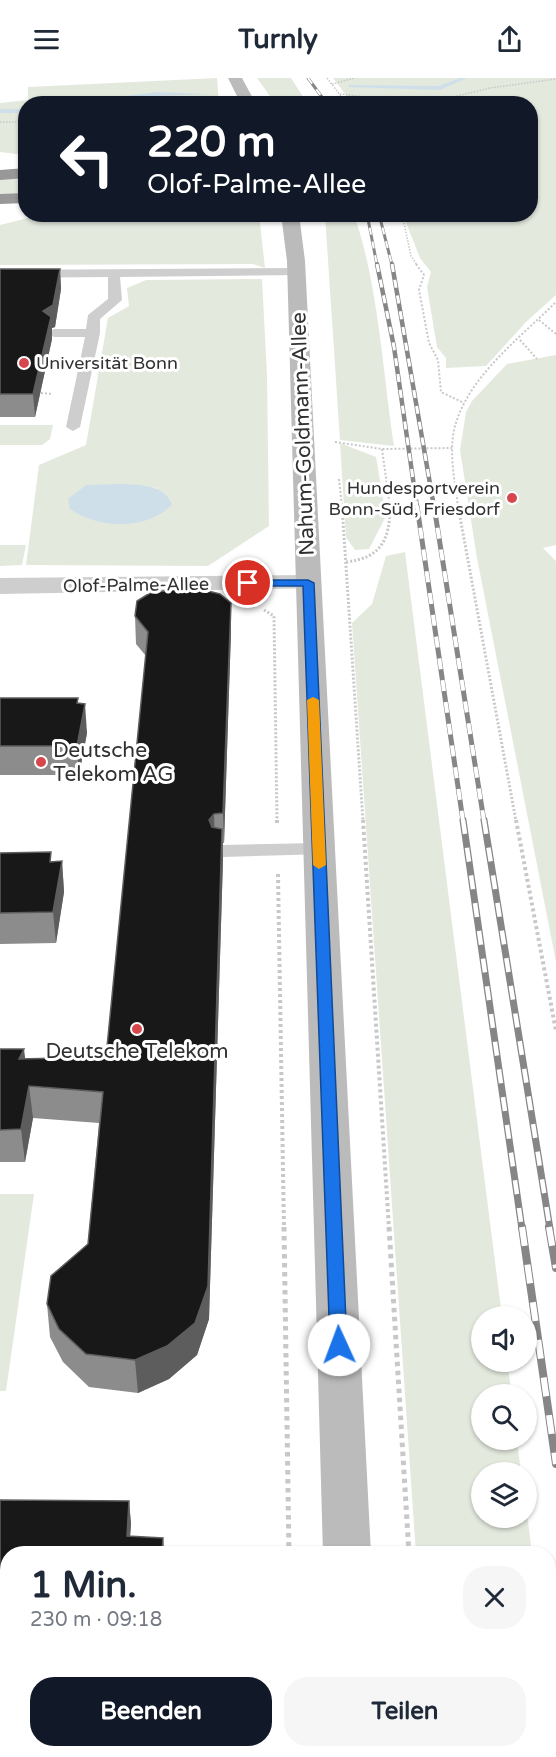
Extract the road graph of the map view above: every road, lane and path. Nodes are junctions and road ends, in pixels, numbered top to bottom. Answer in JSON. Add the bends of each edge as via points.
{"nodes":[{"id":1,"x":236,"y":78,"type":"edge"},
{"id":2,"x":327,"y":78,"type":"edge"},
{"id":3,"x":355,"y":78,"type":"edge"},
{"id":4,"x":556,"y":80,"type":"edge"},
{"id":5,"x":332,"y":84,"type":"junction"},
{"id":6,"x":340,"y":94,"type":"joint"},
{"id":7,"x":245,"y":96,"type":"edge"},
{"id":8,"x":357,"y":96,"type":"edge"},
{"id":9,"x":457,"y":96,"type":"edge"},
{"id":10,"x":0,"y":122,"type":"edge"},
{"id":11,"x":18,"y":122,"type":"edge"},
{"id":12,"x":18,"y":174,"type":"edge"},
{"id":13,"x":0,"y":175,"type":"edge"},
{"id":14,"x":18,"y":199,"type":"edge"},
{"id":15,"x":0,"y":200,"type":"edge"},
{"id":16,"x":291,"y":222,"type":"edge"},
{"id":17,"x":404,"y":222,"type":"edge"},
{"id":18,"x":296,"y":272,"type":"junction"},
{"id":19,"x":0,"y":274,"type":"edge"},
{"id":20,"x":114,"y":274,"type":"junction"},
{"id":21,"x":556,"y":302,"type":"edge"},
{"id":22,"x":539,"y":320,"type":"junction"},
{"id":23,"x":54,"y":333,"type":"dead end"},
{"id":24,"x":93,"y":333,"type":"junction"},
{"id":25,"x":556,"y":334,"type":"edge"},
{"id":26,"x":520,"y":340,"type":"junction"},
{"id":27,"x":537,"y":359,"type":"dead end"},
{"id":28,"x":464,"y":403,"type":"junction"},
{"id":29,"x":74,"y":427,"type":"dead end"},
{"id":30,"x":335,"y":431,"type":"dead end"},
{"id":31,"x":335,"y":442,"type":"junction"},
{"id":32,"x":452,"y":448,"type":"junction"},
{"id":33,"x":382,"y":449,"type":"junction"},
{"id":34,"x":336,"y":453,"type":"dead end"},
{"id":35,"x":338,"y":475,"type":"dead end"},
{"id":36,"x":347,"y":562,"type":"junction"},
{"id":37,"x":248,"y":583,"type":"junction"},
{"id":38,"x":308,"y":583,"type":"junction"},
{"id":39,"x":0,"y":586,"type":"edge"},
{"id":40,"x":319,"y":849,"type":"junction"},
{"id":41,"x":223,"y":850,"type":"edge"},
{"id":42,"x":278,"y":850,"type":"junction"},
{"id":43,"x":556,"y":1031,"type":"edge"},
{"id":44,"x":289,"y":1546,"type":"edge"},
{"id":45,"x":347,"y":1546,"type":"edge"},
{"id":46,"x":408,"y":1546,"type":"edge"}],
"edges":[{"from":1,"to":7,"type":"main road"},
{"from":2,"to":5,"type":"path"},
{"from":3,"to":5,"type":"path"},
{"from":4,"to":9,"type":"path"},
{"from":5,"to":6,"type":"path"},
{"from":6,"to":8,"type":"path"},
{"from":10,"to":11,"type":"path"},
{"from":12,"to":13,"type":"highway"},
{"from":14,"to":15,"type":"highway"},
{"from":16,"to":18,"type":"main road","name":"Nahum-Goldmann-Allee"},
{"from":17,"to":28,"type":"path","via":[[411,256],[424,275],[420,290],[429,343],[438,360],[441,392]]},
{"from":18,"to":20,"type":"lane"},
{"from":18,"to":38,"type":"main road","name":"Nahum-Goldmann-Allee"},
{"from":19,"to":20,"type":"lane"},
{"from":20,"to":24,"type":"lane","via":[[114,300],[93,318]]},
{"from":21,"to":22,"type":"path"},
{"from":22,"to":25,"type":"path"},
{"from":22,"to":26,"type":"path"},
{"from":23,"to":24,"type":"lane"},
{"from":24,"to":29,"type":"lane"},
{"from":26,"to":27,"type":"path"},
{"from":26,"to":28,"type":"path","via":[[488,371]]},
{"from":28,"to":32,"type":"path"},
{"from":30,"to":31,"type":"path"},
{"from":31,"to":33,"type":"path"},
{"from":31,"to":34,"type":"path"},
{"from":32,"to":33,"type":"path"},
{"from":32,"to":43,"type":"path","via":[[461,529]]},
{"from":33,"to":36,"type":"path","via":[[391,522],[383,544],[368,559]]},
{"from":35,"to":36,"type":"path"},
{"from":36,"to":46,"type":"path"},
{"from":37,"to":38,"type":"street","name":"Olof-Palme-Allee"},
{"from":37,"to":39,"type":"street","name":"Olof-Palme-Allee"},
{"from":37,"to":42,"type":"path","via":[[254,604],[274,616]]},
{"from":38,"to":40,"type":"main road","name":"Nahum-Goldmann-Allee"},
{"from":40,"to":42,"type":"lane"},
{"from":40,"to":45,"type":"main road","name":"Nahum-Goldmann-Allee"},
{"from":41,"to":42,"type":"lane"},
{"from":42,"to":44,"type":"path"}]}
